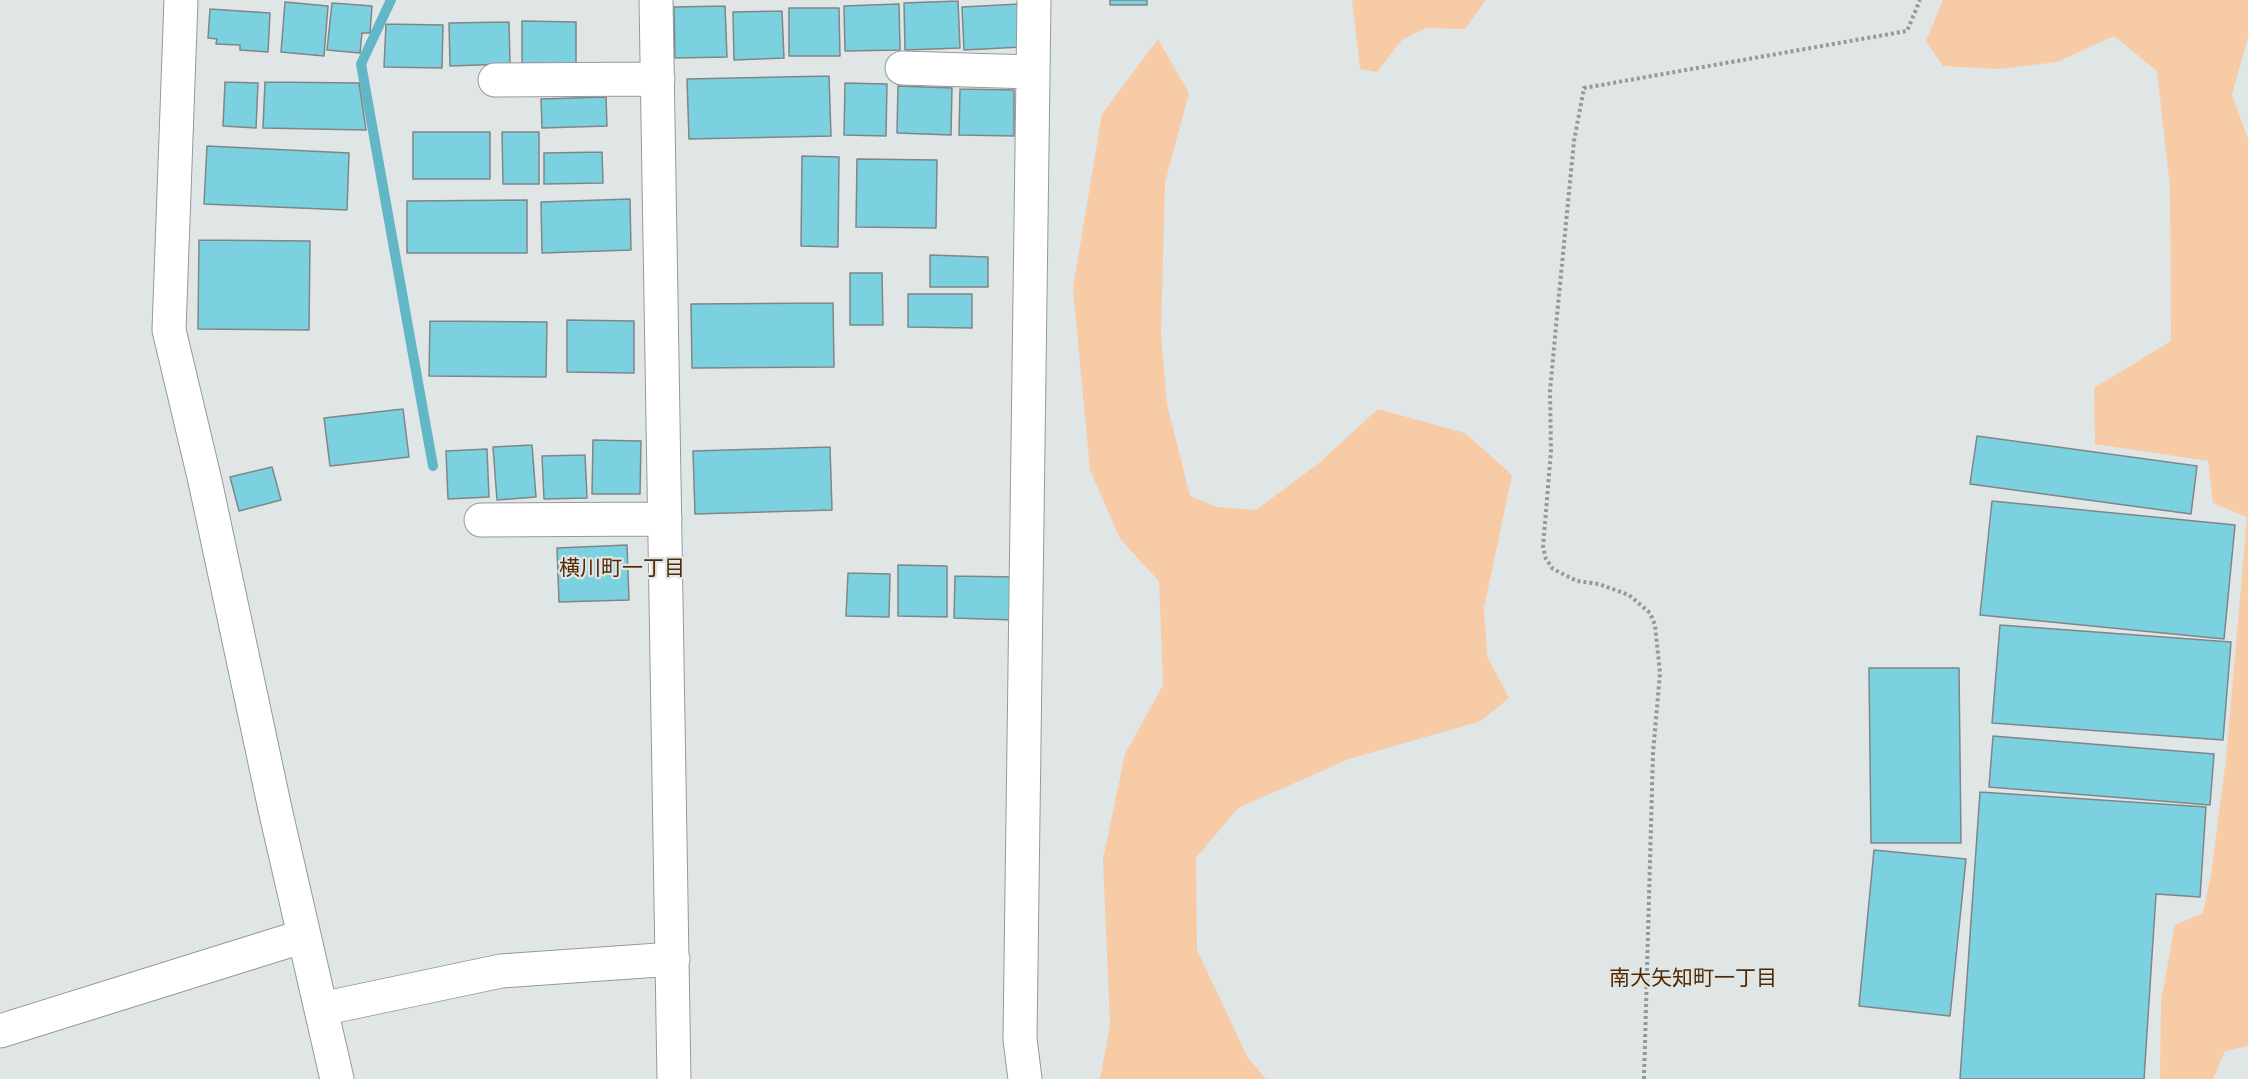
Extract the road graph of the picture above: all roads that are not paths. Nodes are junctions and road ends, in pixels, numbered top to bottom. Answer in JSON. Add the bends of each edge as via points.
{"nodes":[{"id":1,"x":181,"y":0,"type":"edge"},
{"id":2,"x":656,"y":0,"type":"edge"},
{"id":3,"x":1034,"y":0,"type":"edge"},
{"id":4,"x":902,"y":68,"type":"dead end"},
{"id":5,"x":1032,"y":72,"type":"junction"},
{"id":6,"x":658,"y":79,"type":"junction"},
{"id":7,"x":495,"y":80,"type":"dead end"},
{"id":8,"x":665,"y":519,"type":"junction"},
{"id":9,"x":481,"y":520,"type":"dead end"},
{"id":10,"x":304,"y":936,"type":"junction"},
{"id":11,"x":673,"y":959,"type":"junction"},
{"id":12,"x":321,"y":1009,"type":"junction"},
{"id":13,"x":0,"y":1031,"type":"edge"},
{"id":14,"x":337,"y":1079,"type":"edge"},
{"id":15,"x":674,"y":1079,"type":"edge"},
{"id":16,"x":1025,"y":1079,"type":"edge"}],
"edges":[{"from":1,"to":10,"type":"street","via":[[169,330]]},
{"from":2,"to":6,"type":"street"},
{"from":3,"to":5,"type":"street"},
{"from":4,"to":5,"type":"street"},
{"from":5,"to":16,"type":"street","via":[[1020,1039]]},
{"from":6,"to":7,"type":"street"},
{"from":6,"to":8,"type":"street"},
{"from":8,"to":9,"type":"street"},
{"from":8,"to":11,"type":"street"},
{"from":10,"to":12,"type":"street"},
{"from":10,"to":13,"type":"street"},
{"from":11,"to":12,"type":"street","via":[[501,971]]},
{"from":11,"to":15,"type":"street"},
{"from":12,"to":14,"type":"street"}]}
